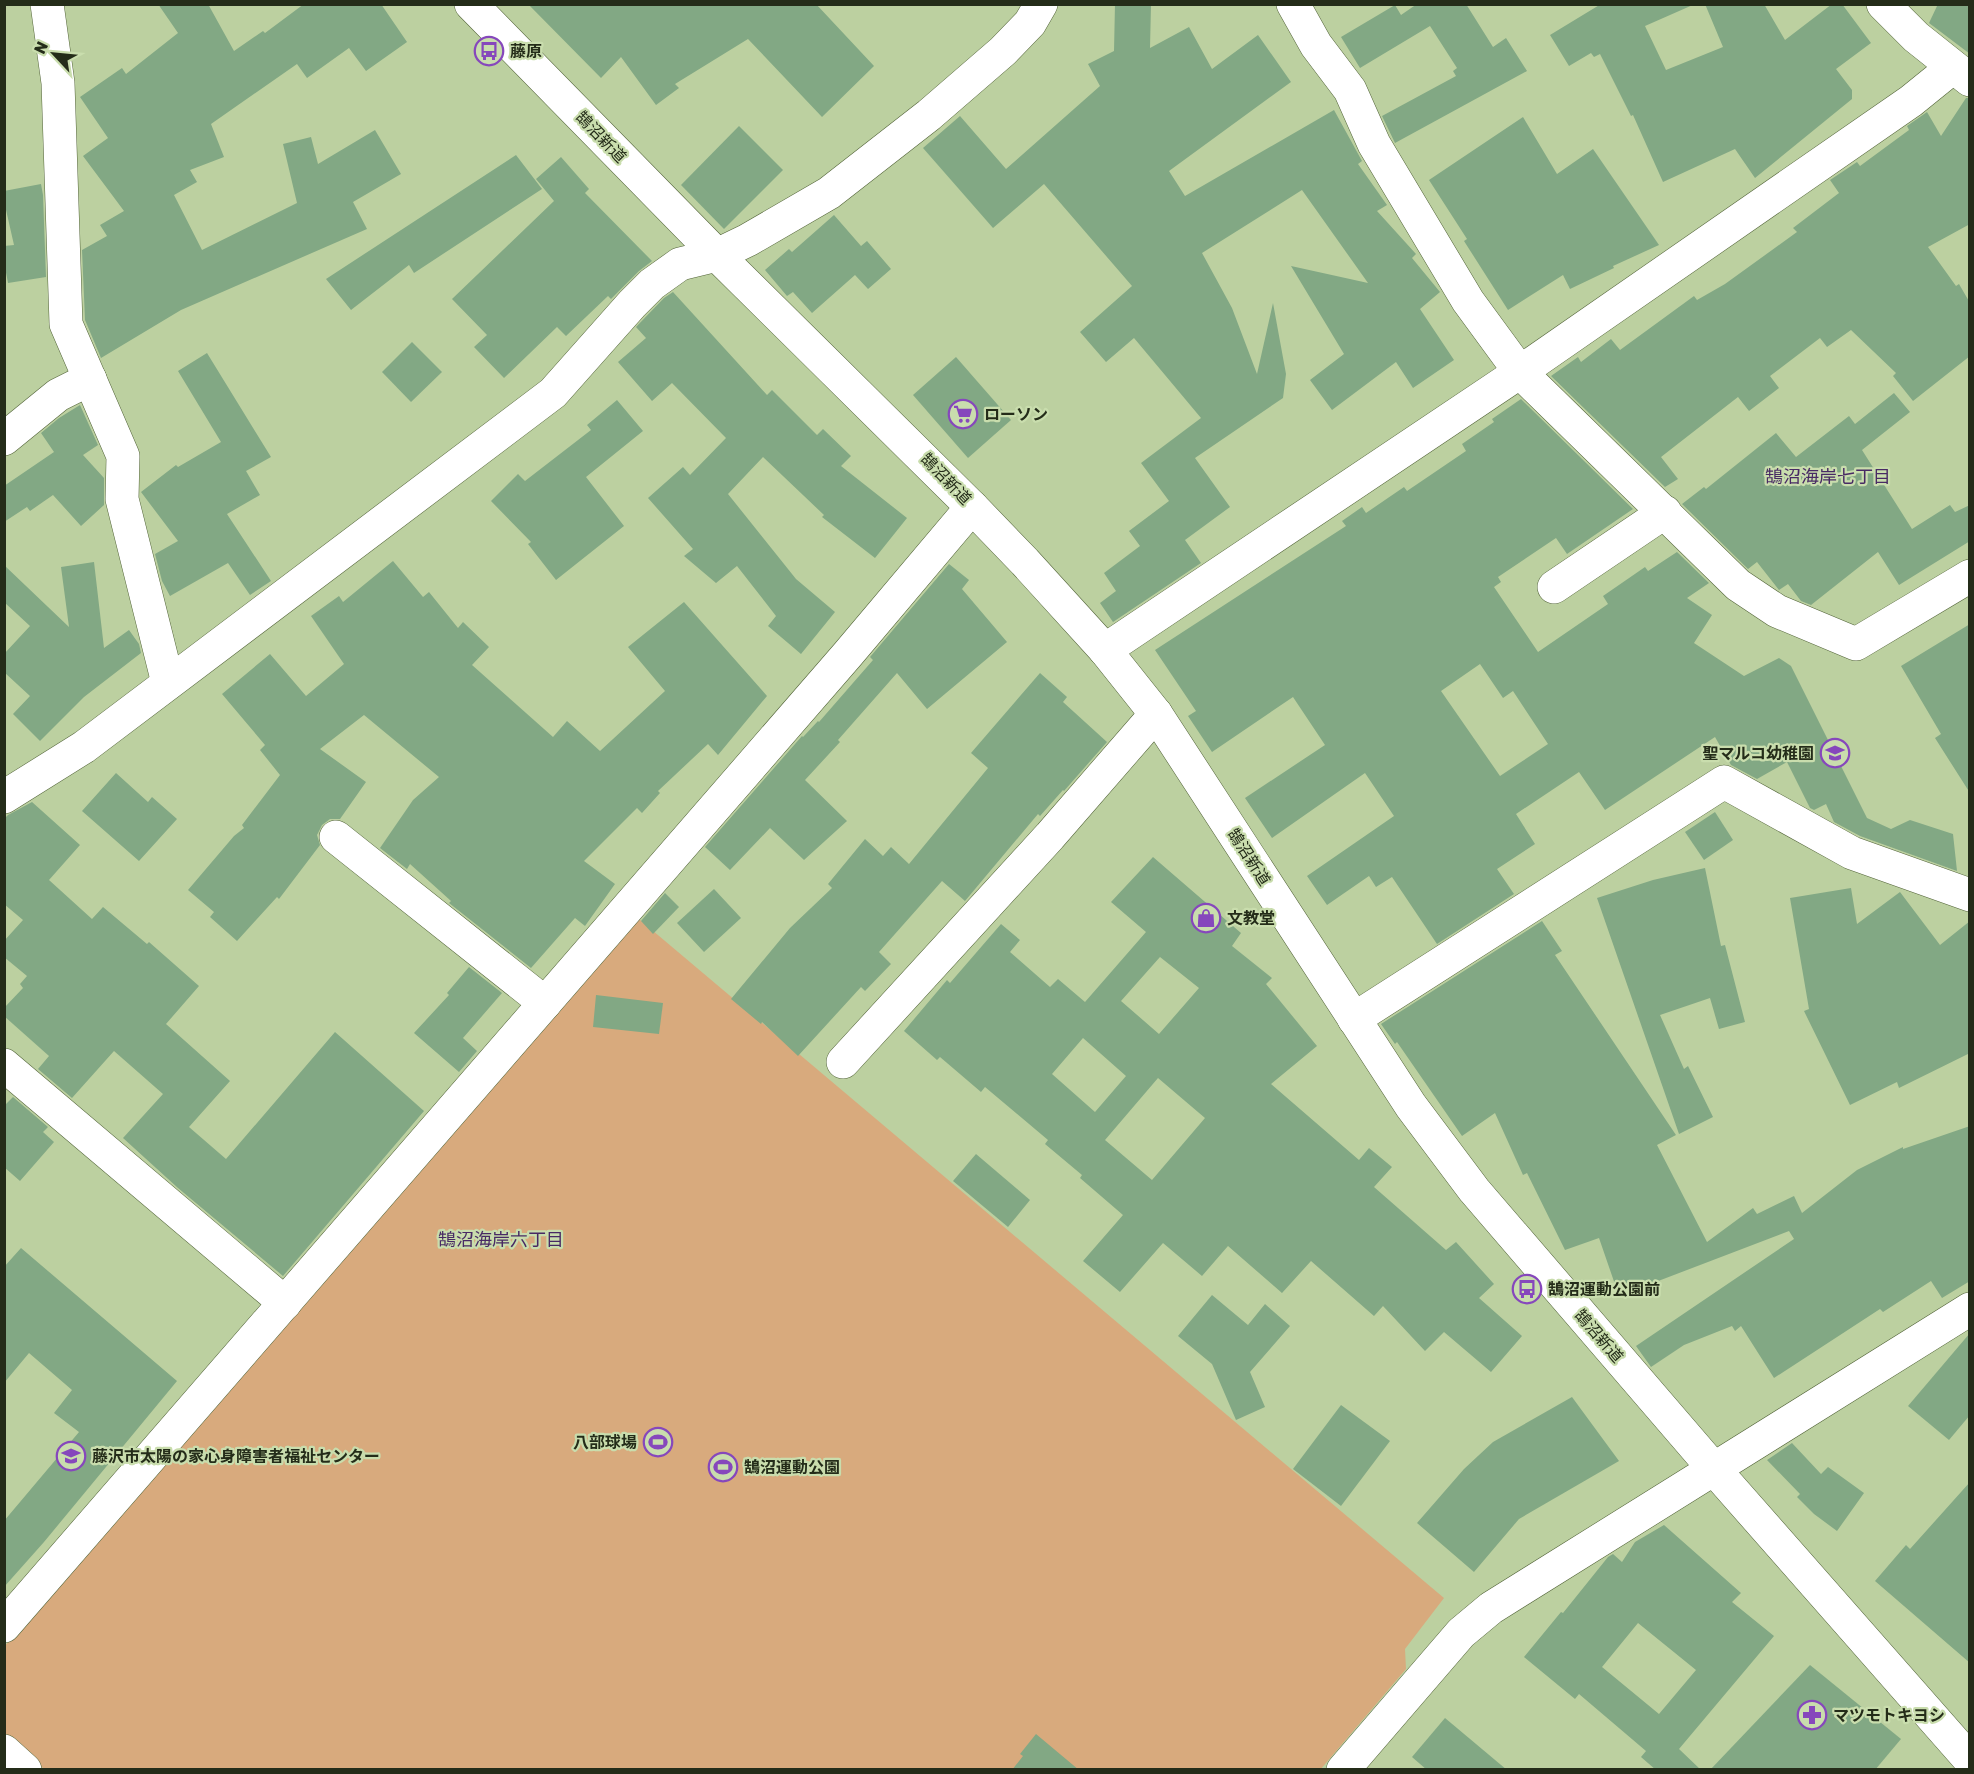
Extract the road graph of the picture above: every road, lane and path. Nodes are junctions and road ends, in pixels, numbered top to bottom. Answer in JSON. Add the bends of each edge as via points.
{"nodes":[{"id":1,"x":47,"y":4,"type":"edge"},
{"id":2,"x":471,"y":4,"type":"edge"},
{"id":3,"x":1041,"y":4,"type":"edge"},
{"id":4,"x":1293,"y":4,"type":"edge"},
{"id":5,"x":1883,"y":4,"type":"edge"},
{"id":6,"x":1961,"y":74,"type":"edge"},
{"id":7,"x":717,"y":255,"type":"junction"},
{"id":8,"x":1521,"y":372,"type":"junction"},
{"id":9,"x":90,"y":380,"type":"junction"},
{"id":10,"x":10,"y":422,"type":"edge"},
{"id":11,"x":972,"y":507,"type":"junction"},
{"id":12,"x":1665,"y":512,"type":"junction"},
{"id":13,"x":1970,"y":576,"type":"edge"},
{"id":14,"x":1554,"y":587,"type":"dead end"},
{"id":15,"x":1105,"y":650,"type":"junction"},
{"id":16,"x":168,"y":683,"type":"junction"},
{"id":17,"x":1156,"y":714,"type":"junction"},
{"id":18,"x":4,"y":797,"type":"edge"},
{"id":19,"x":336,"y":837,"type":"dead end"},
{"id":20,"x":1970,"y":895,"type":"edge"},
{"id":21,"x":545,"y":1003,"type":"junction"},
{"id":22,"x":1354,"y":1019,"type":"junction"},
{"id":23,"x":843,"y":1062,"type":"dead end"},
{"id":24,"x":4,"y":1065,"type":"edge"},
{"id":25,"x":285,"y":1304,"type":"junction"},
{"id":26,"x":1970,"y":1309,"type":"edge"},
{"id":27,"x":1714,"y":1469,"type":"junction"},
{"id":28,"x":4,"y":1626,"type":"edge"},
{"id":29,"x":4,"y":1751,"type":"edge"},
{"id":30,"x":1970,"y":1760,"type":"edge"},
{"id":31,"x":25,"y":1770,"type":"edge"},
{"id":32,"x":1343,"y":1770,"type":"edge"}],
"edges":[{"from":1,"to":9,"type":"street","via":[[57,83],[66,324]]},
{"from":2,"to":7,"type":"street","name":"鵠沼新道"},
{"from":3,"to":7,"type":"street","via":[[1030,23],[1003,51],[838,186]]},
{"from":4,"to":8,"type":"street","via":[[1316,45],[1350,90],[1374,144],[1468,301]]},
{"from":5,"to":6,"type":"street"},
{"from":6,"to":8,"type":"street","via":[[1911,101]]},
{"from":7,"to":11,"type":"street","name":"鵠沼新道"},
{"from":7,"to":16,"type":"street","via":[[680,264],[652,284],[554,393]]},
{"from":8,"to":12,"type":"street"},
{"from":8,"to":15,"type":"street"},
{"from":9,"to":10,"type":"street"},
{"from":9,"to":16,"type":"street","via":[[123,456],[122,499]]},
{"from":11,"to":15,"type":"street","name":"鵠沼新道"},
{"from":11,"to":21,"type":"street"},
{"from":12,"to":13,"type":"street","via":[[1760,602],[1856,644]]},
{"from":12,"to":14,"type":"street"},
{"from":15,"to":17,"type":"street","name":"鵠沼新道"},
{"from":16,"to":18,"type":"street","via":[[84,747]]},
{"from":17,"to":22,"type":"street","name":"鵠沼新道"},
{"from":17,"to":23,"type":"street"},
{"from":19,"to":21,"type":"street"},
{"from":20,"to":22,"type":"street","via":[[1852,853],[1724,782]]},
{"from":21,"to":25,"type":"street"},
{"from":22,"to":27,"type":"street","name":"鵠沼新道","via":[[1411,1106],[1474,1190]]},
{"from":24,"to":25,"type":"street"},
{"from":25,"to":28,"type":"street"},
{"from":26,"to":27,"type":"street"},
{"from":27,"to":30,"type":"street","name":"鵠沼新道"},
{"from":27,"to":32,"type":"street","via":[[1491,1608],[1461,1633]]},
{"from":29,"to":31,"type":"street"}]}
